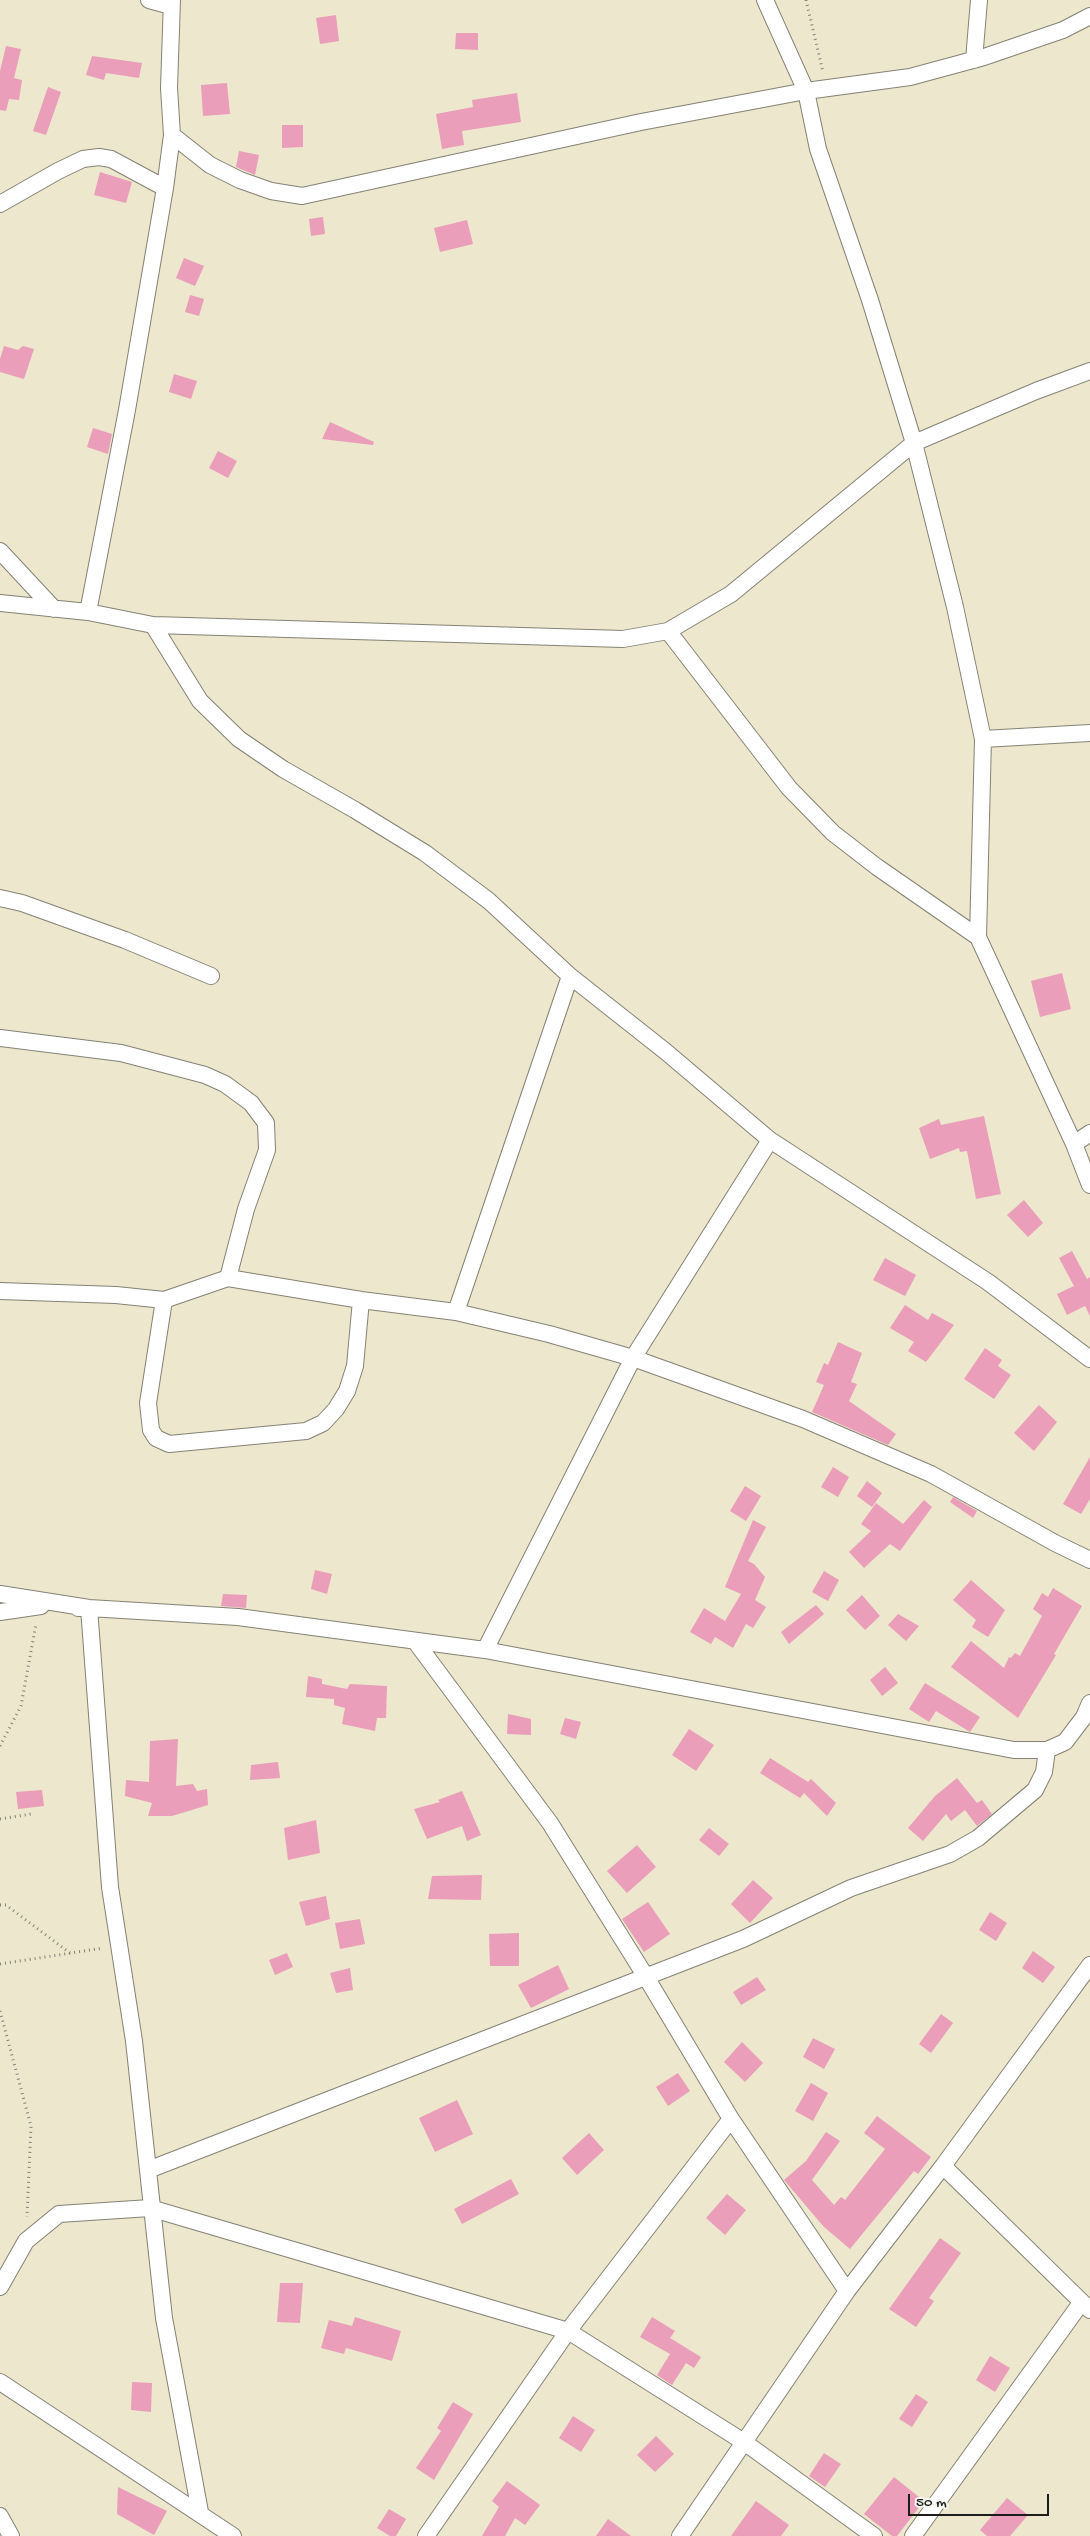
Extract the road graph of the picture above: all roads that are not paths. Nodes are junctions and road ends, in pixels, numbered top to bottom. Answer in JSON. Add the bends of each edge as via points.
{"nodes":[{"id":1,"x":149,"y":0,"type":"edge"},
{"id":2,"x":765,"y":0,"type":"edge"},
{"id":3,"x":979,"y":0,"type":"edge"},
{"id":4,"x":171,"y":3,"type":"edge"},
{"id":5,"x":1090,"y":16,"type":"edge"},
{"id":6,"x":974,"y":60,"type":"junction"},
{"id":7,"x":806,"y":90,"type":"junction"},
{"id":8,"x":172,"y":135,"type":"junction"},
{"id":9,"x":165,"y":188,"type":"junction"},
{"id":10,"x":0,"y":204,"type":"edge"},
{"id":11,"x":1090,"y":371,"type":"edge"},
{"id":12,"x":914,"y":443,"type":"junction"},
{"id":13,"x":0,"y":551,"type":"edge"},
{"id":14,"x":0,"y":603,"type":"edge"},
{"id":15,"x":54,"y":609,"type":"junction"},
{"id":16,"x":88,"y":612,"type":"junction"},
{"id":17,"x":153,"y":625,"type":"junction"},
{"id":18,"x":668,"y":631,"type":"junction"},
{"id":19,"x":1090,"y":733,"type":"edge"},
{"id":20,"x":983,"y":739,"type":"junction"},
{"id":21,"x":0,"y":898,"type":"edge"},
{"id":22,"x":978,"y":937,"type":"junction"},
{"id":23,"x":211,"y":976,"type":"dead end"},
{"id":24,"x":570,"y":976,"type":"junction"},
{"id":25,"x":0,"y":1038,"type":"edge"},
{"id":26,"x":1090,"y":1133,"type":"edge"},
{"id":27,"x":770,"y":1140,"type":"junction"},
{"id":28,"x":1074,"y":1144,"type":"junction"},
{"id":29,"x":1090,"y":1185,"type":"edge"},
{"id":30,"x":228,"y":1278,"type":"junction"},
{"id":31,"x":0,"y":1291,"type":"edge"},
{"id":32,"x":164,"y":1300,"type":"junction"},
{"id":33,"x":361,"y":1300,"type":"junction"},
{"id":34,"x":456,"y":1312,"type":"junction"},
{"id":35,"x":633,"y":1358,"type":"junction"},
{"id":36,"x":1090,"y":1359,"type":"edge"},
{"id":37,"x":1090,"y":1560,"type":"edge"},
{"id":38,"x":0,"y":1594,"type":"edge"},
{"id":39,"x":89,"y":1608,"type":"junction"},
{"id":40,"x":0,"y":1612,"type":"edge"},
{"id":41,"x":415,"y":1641,"type":"junction"},
{"id":42,"x":485,"y":1650,"type":"junction"},
{"id":43,"x":1090,"y":1702,"type":"edge"},
{"id":44,"x":1047,"y":1750,"type":"junction"},
{"id":45,"x":1090,"y":1965,"type":"edge"},
{"id":46,"x":646,"y":1977,"type":"junction"},
{"id":47,"x":731,"y":2119,"type":"junction"},
{"id":48,"x":943,"y":2166,"type":"junction"},
{"id":49,"x":148,"y":2170,"type":"junction"},
{"id":50,"x":150,"y":2208,"type":"junction"},
{"id":51,"x":0,"y":2287,"type":"edge"},
{"id":52,"x":847,"y":2291,"type":"junction"},
{"id":53,"x":1086,"y":2306,"type":"edge"},
{"id":54,"x":568,"y":2331,"type":"junction"},
{"id":55,"x":0,"y":2382,"type":"edge"},
{"id":56,"x":744,"y":2442,"type":"junction"},
{"id":57,"x":200,"y":2512,"type":"junction"},
{"id":58,"x":0,"y":2516,"type":"edge"},
{"id":59,"x":11,"y":2536,"type":"edge"},
{"id":60,"x":233,"y":2536,"type":"edge"},
{"id":61,"x":426,"y":2536,"type":"edge"},
{"id":62,"x":680,"y":2536,"type":"edge"},
{"id":63,"x":874,"y":2536,"type":"edge"},
{"id":64,"x":912,"y":2536,"type":"edge"}],
"edges":[{"from":1,"to":4,"type":"street"},
{"from":2,"to":7,"type":"street"},
{"from":3,"to":6,"type":"street"},
{"from":4,"to":8,"type":"street","via":[[169,88]]},
{"from":5,"to":6,"type":"street","via":[[1064,30]]},
{"from":6,"to":7,"type":"street","via":[[910,77]]},
{"from":7,"to":8,"type":"street","via":[[608,129],[302,196],[271,191],[240,180],[210,165]]},
{"from":7,"to":12,"type":"street","via":[[818,149],[870,300]]},
{"from":8,"to":9,"type":"street"},
{"from":9,"to":10,"type":"street","via":[[111,159],[99,157],[83,159]]},
{"from":9,"to":16,"type":"street","via":[[128,410]]},
{"from":11,"to":12,"type":"street"},
{"from":12,"to":18,"type":"street","via":[[731,594]]},
{"from":12,"to":20,"type":"street","via":[[955,606]]},
{"from":13,"to":15,"type":"street"},
{"from":14,"to":15,"type":"street"},
{"from":15,"to":16,"type":"street"},
{"from":16,"to":17,"type":"street"},
{"from":17,"to":18,"type":"street","via":[[623,639]]},
{"from":17,"to":24,"type":"street","via":[[200,701],[238,739],[283,770],[425,852],[489,901]]},
{"from":18,"to":22,"type":"street","via":[[790,788],[833,832],[877,867]]},
{"from":19,"to":20,"type":"street"},
{"from":20,"to":22,"type":"street"},
{"from":21,"to":23,"type":"street","via":[[125,940]]},
{"from":22,"to":28,"type":"street"},
{"from":24,"to":27,"type":"street"},
{"from":24,"to":34,"type":"street"},
{"from":25,"to":30,"type":"street","via":[[120,1053],[205,1075],[225,1084],[251,1103],[266,1123],[267,1150],[246,1210]]},
{"from":26,"to":28,"type":"street"},
{"from":27,"to":35,"type":"street"},
{"from":27,"to":36,"type":"street","via":[[988,1282]]},
{"from":28,"to":29,"type":"street"},
{"from":30,"to":32,"type":"street"},
{"from":30,"to":33,"type":"street"},
{"from":31,"to":32,"type":"street"},
{"from":32,"to":33,"type":"street","via":[[148,1403],[150,1430],[156,1438],[169,1444],[306,1431],[323,1423],[347,1391],[355,1366]]},
{"from":33,"to":34,"type":"street"},
{"from":34,"to":35,"type":"street"},
{"from":35,"to":37,"type":"street","via":[[803,1419],[931,1474]]},
{"from":35,"to":42,"type":"street"},
{"from":38,"to":39,"type":"street"},
{"from":39,"to":40,"type":"street","via":[[38,1606]]},
{"from":39,"to":41,"type":"street","via":[[238,1617]]},
{"from":39,"to":49,"type":"street","via":[[110,1888],[134,2041]]},
{"from":41,"to":42,"type":"street"},
{"from":41,"to":46,"type":"street","via":[[550,1824]]},
{"from":42,"to":44,"type":"street","via":[[979,1745]]},
{"from":43,"to":44,"type":"street","via":[[1084,1717],[1065,1742]]},
{"from":44,"to":46,"type":"street","via":[[1044,1772],[1035,1790],[978,1838],[950,1854],[851,1888],[742,1939]]},
{"from":45,"to":48,"type":"street"},
{"from":46,"to":47,"type":"street"},
{"from":46,"to":49,"type":"street"},
{"from":47,"to":52,"type":"street"},
{"from":47,"to":54,"type":"street"},
{"from":48,"to":52,"type":"street"},
{"from":48,"to":53,"type":"street"},
{"from":49,"to":50,"type":"street"},
{"from":50,"to":51,"type":"street","via":[[60,2214],[26,2241]]},
{"from":50,"to":54,"type":"street"},
{"from":50,"to":57,"type":"street","via":[[164,2318]]},
{"from":52,"to":56,"type":"street"},
{"from":53,"to":64,"type":"street"},
{"from":54,"to":56,"type":"street"},
{"from":54,"to":61,"type":"street"},
{"from":55,"to":57,"type":"street"},
{"from":56,"to":62,"type":"street"},
{"from":56,"to":63,"type":"street"},
{"from":57,"to":60,"type":"street"},
{"from":58,"to":59,"type":"street"}]}
